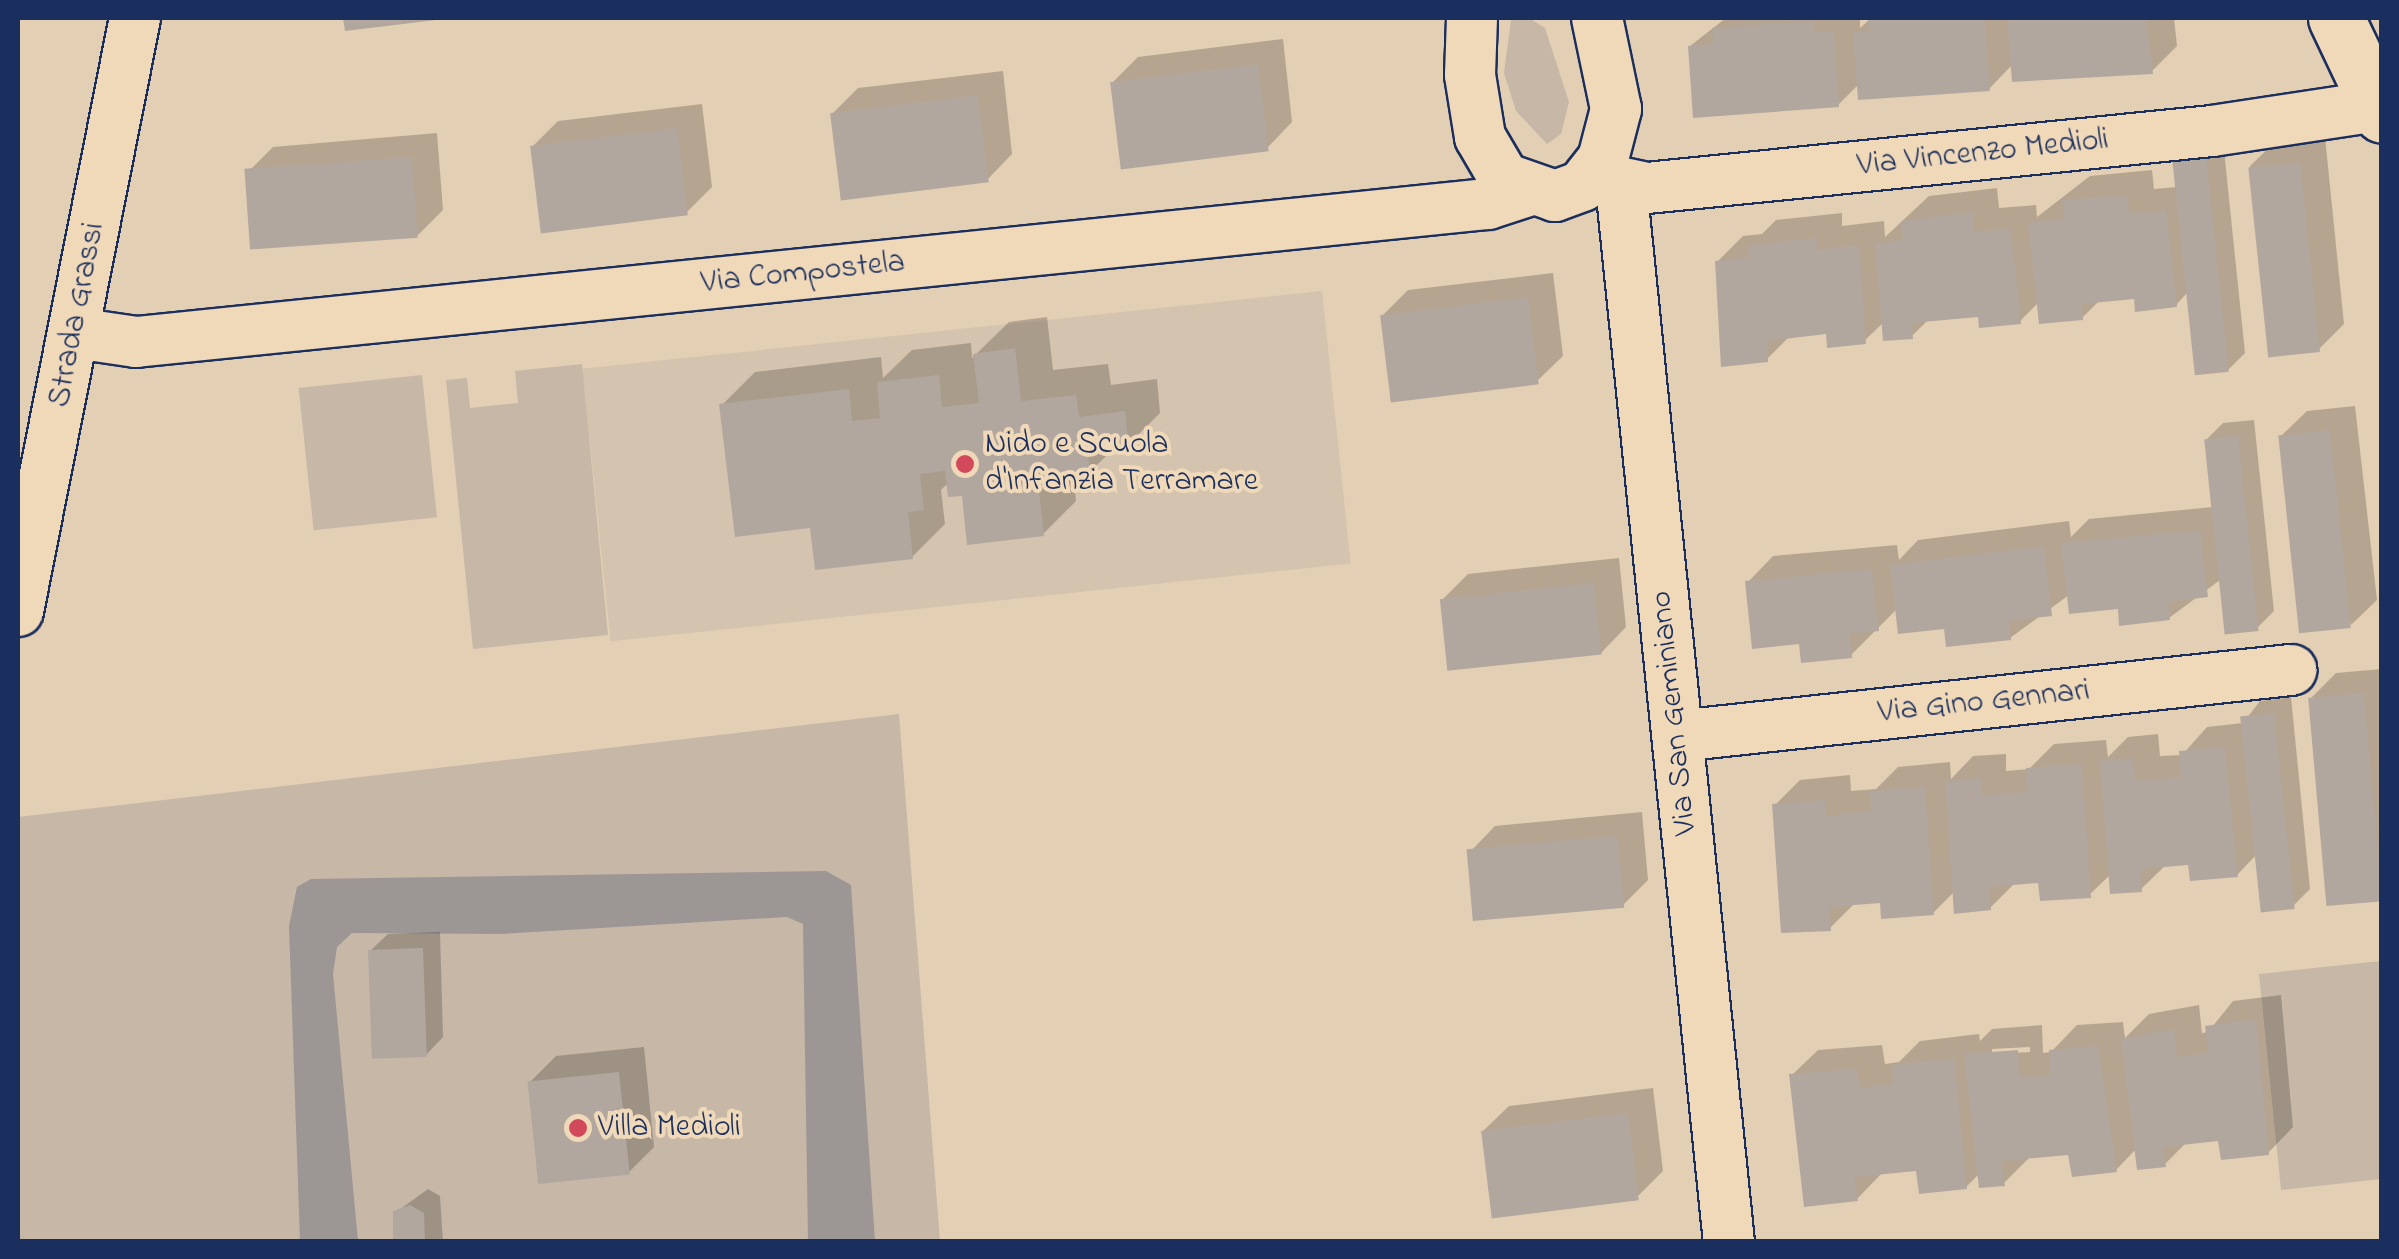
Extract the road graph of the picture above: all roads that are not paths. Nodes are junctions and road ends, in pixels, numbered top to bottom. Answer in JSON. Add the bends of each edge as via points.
{"nodes":[{"id":1,"x":135,"y":18,"type":"edge"},
{"id":2,"x":1472,"y":18,"type":"edge"},
{"id":3,"x":1598,"y":18,"type":"edge"},
{"id":4,"x":2336,"y":18,"type":"edge"},
{"id":5,"x":2379,"y":110,"type":"edge"},
{"id":6,"x":1606,"y":181,"type":"junction"},
{"id":7,"x":1528,"y":191,"type":"junction"},
{"id":8,"x":75,"y":334,"type":"junction"},
{"id":9,"x":18,"y":611,"type":"edge"},
{"id":10,"x":2290,"y":670,"type":"dead end"},
{"id":11,"x":1678,"y":736,"type":"junction"},
{"id":12,"x":1730,"y":1242,"type":"edge"}],
"edges":[{"from":1,"to":8,"type":"street","name":"Strada Grassi"},
{"from":2,"to":7,"type":"street","via":[[1470,76],[1480,138],[1504,178]]},
{"from":3,"to":6,"type":"street","via":[[1616,109],[1603,159]]},
{"from":4,"to":5,"type":"street"},
{"from":5,"to":6,"type":"street","name":"Via Vincenzo Medioli","via":[[2212,131]]},
{"from":6,"to":7,"type":"street","name":"Via Vincenzo Medioli","via":[[1556,196]]},
{"from":6,"to":11,"type":"street","name":"Via San Geminiano"},
{"from":7,"to":8,"type":"street","name":"Via Compostela","via":[[1488,204],[136,342]]},
{"from":8,"to":9,"type":"street","name":"Strada Grassi"},
{"from":10,"to":11,"type":"street","name":"Via Gino Gennari"},
{"from":11,"to":12,"type":"street","name":"Via San Geminiano"}]}
